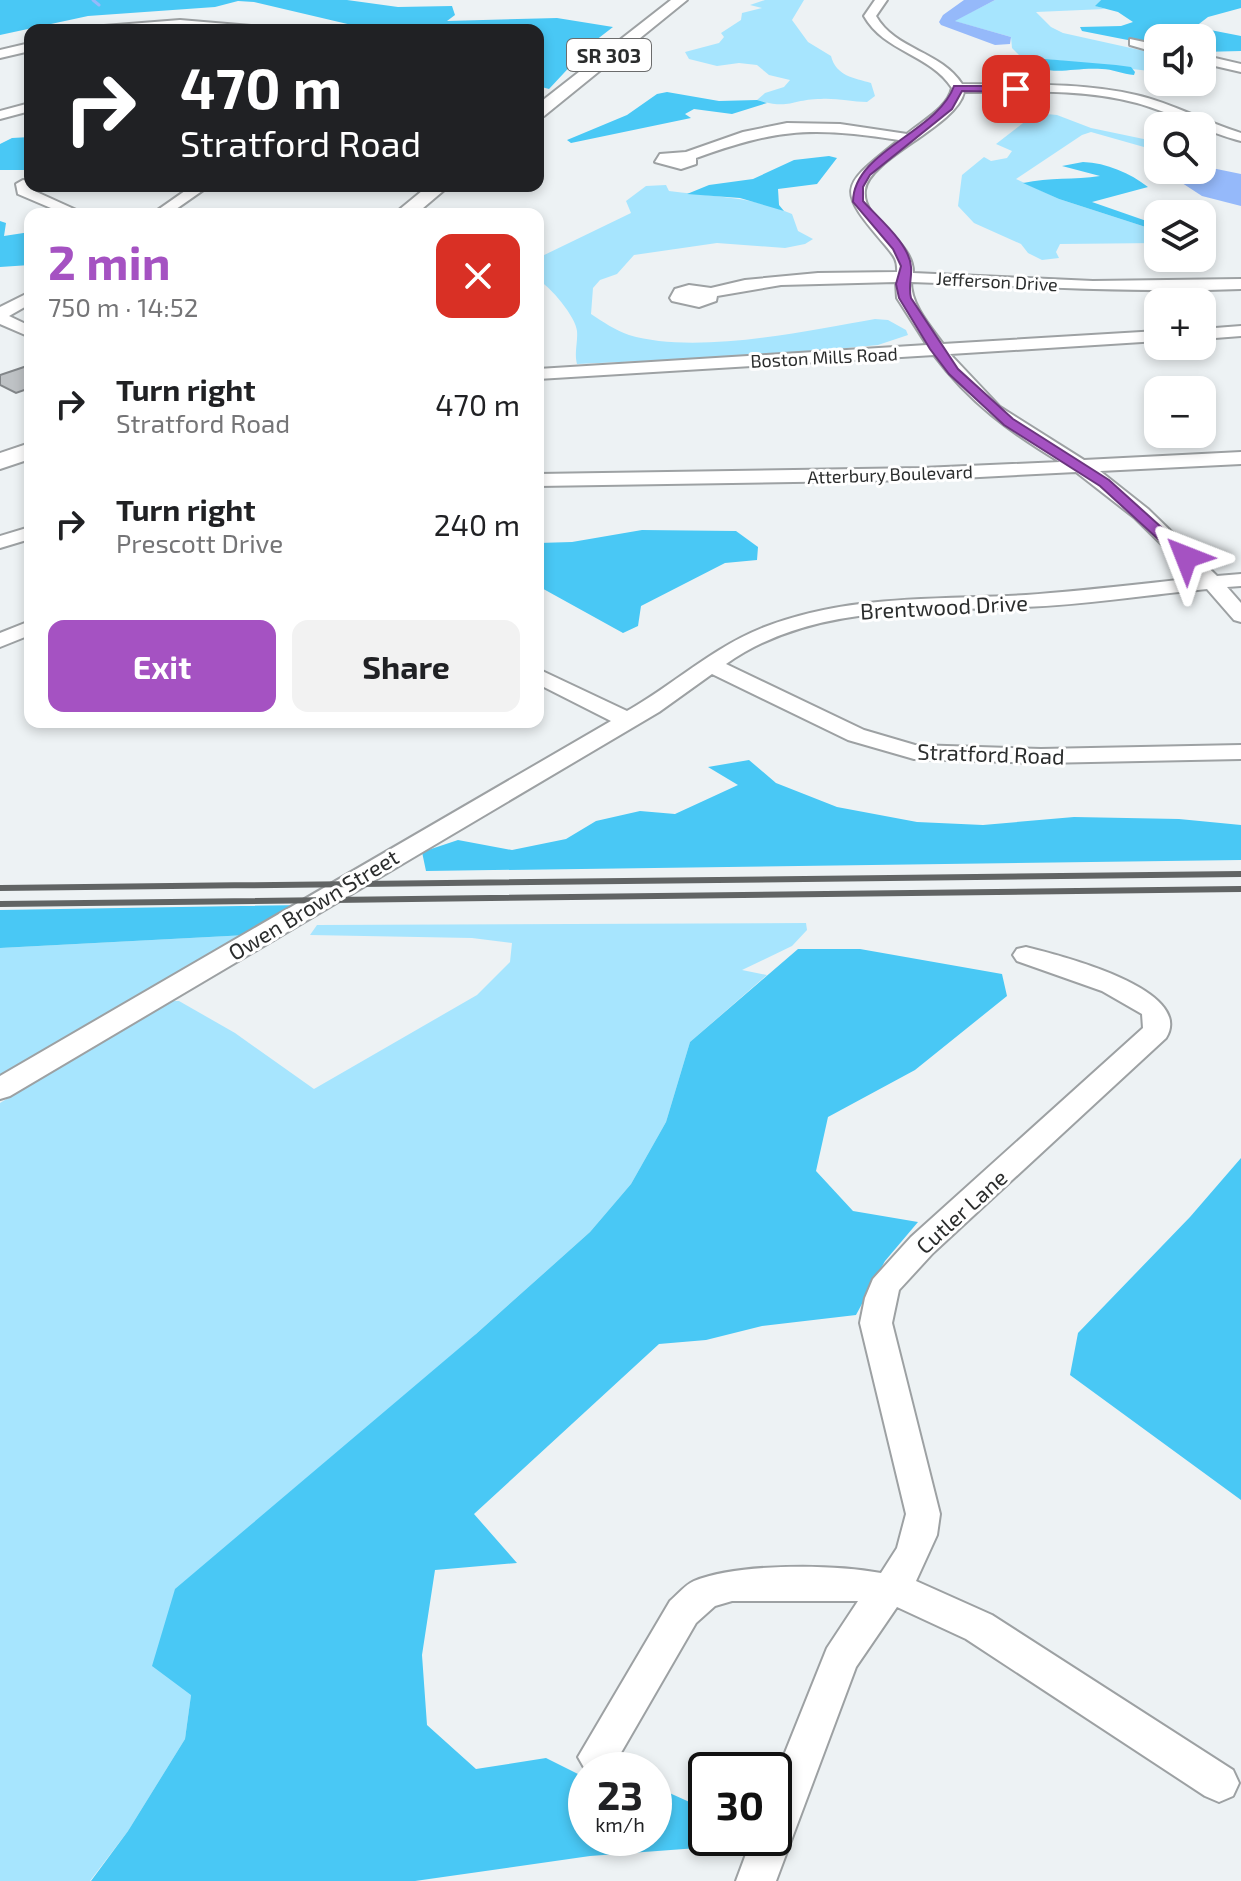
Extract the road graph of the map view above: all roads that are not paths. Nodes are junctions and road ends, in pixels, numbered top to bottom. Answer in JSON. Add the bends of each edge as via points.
{"nodes":[{"id":1,"x":680,"y":0,"type":"edge"},
{"id":2,"x":881,"y":0,"type":"edge"},
{"id":3,"x":1134,"y":42,"type":"dead end"},
{"id":4,"x":1144,"y":45,"type":"edge"},
{"id":5,"x":24,"y":48,"type":"edge"},
{"id":6,"x":0,"y":54,"type":"edge"},
{"id":7,"x":1216,"y":62,"type":"edge"},
{"id":8,"x":1241,"y":68,"type":"edge"},
{"id":9,"x":958,"y":88,"type":"junction"},
{"id":10,"x":544,"y":107,"type":"edge"},
{"id":11,"x":24,"y":109,"type":"edge"},
{"id":12,"x":0,"y":115,"type":"edge"},
{"id":13,"x":1241,"y":137,"type":"edge"},
{"id":14,"x":910,"y":138,"type":"junction"},
{"id":15,"x":687,"y":156,"type":"dead end"},
{"id":16,"x":23,"y":184,"type":"dead end"},
{"id":17,"x":24,"y":191,"type":"edge"},
{"id":18,"x":25,"y":192,"type":"edge"},
{"id":19,"x":193,"y":192,"type":"edge"},
{"id":20,"x":432,"y":192,"type":"edge"},
{"id":21,"x":64,"y":208,"type":"edge"},
{"id":22,"x":168,"y":208,"type":"edge"},
{"id":23,"x":412,"y":208,"type":"edge"},
{"id":24,"x":904,"y":276,"type":"junction"},
{"id":25,"x":1241,"y":284,"type":"edge"},
{"id":26,"x":708,"y":293,"type":"dead end"},
{"id":27,"x":24,"y":301,"type":"edge"},
{"id":28,"x":0,"y":316,"type":"edge"},
{"id":29,"x":24,"y":329,"type":"edge"},
{"id":30,"x":1241,"y":331,"type":"edge"},
{"id":31,"x":1216,"y":333,"type":"edge"},
{"id":32,"x":1144,"y":337,"type":"edge"},
{"id":33,"x":936,"y":349,"type":"junction"},
{"id":34,"x":544,"y":374,"type":"edge"},
{"id":35,"x":24,"y":452,"type":"edge"},
{"id":36,"x":1241,"y":458,"type":"edge"},
{"id":37,"x":0,"y":462,"type":"edge"},
{"id":38,"x":1079,"y":467,"type":"junction"},
{"id":39,"x":544,"y":480,"type":"edge"},
{"id":40,"x":24,"y":535,"type":"edge"},
{"id":41,"x":0,"y":542,"type":"edge"},
{"id":42,"x":1241,"y":580,"type":"edge"},
{"id":43,"x":1210,"y":581,"type":"junction"},
{"id":44,"x":24,"y":612,"type":"edge"},
{"id":45,"x":1241,"y":616,"type":"edge"},
{"id":46,"x":0,"y":622,"type":"edge"},
{"id":47,"x":24,"y":630,"type":"edge"},
{"id":48,"x":0,"y":641,"type":"edge"},
{"id":49,"x":711,"y":665,"type":"junction"},
{"id":50,"x":544,"y":679,"type":"edge"},
{"id":51,"x":627,"y":720,"type":"junction"},
{"id":52,"x":1241,"y":752,"type":"edge"},
{"id":53,"x":1026,"y":955,"type":"dead end"},
{"id":54,"x":0,"y":1089,"type":"edge"},
{"id":55,"x":889,"y":1589,"type":"junction"},
{"id":56,"x":600,"y":1752,"type":"edge"},
{"id":57,"x":1219,"y":1783,"type":"dead end"},
{"id":58,"x":792,"y":1786,"type":"edge"},
{"id":59,"x":765,"y":1856,"type":"edge"},
{"id":60,"x":756,"y":1881,"type":"edge"}],
"edges":[{"from":1,"to":10,"type":"main road","number":"SR 303"},
{"from":2,"to":9,"type":"street","via":[[870,16],[872,23],[946,71]]},
{"from":3,"to":4,"type":"street"},
{"from":5,"to":6,"type":"street"},
{"from":7,"to":8,"type":"street"},
{"from":9,"to":13,"type":"street","via":[[1119,96]]},
{"from":9,"to":14,"type":"street","via":[[948,107]]},
{"from":11,"to":12,"type":"street"},
{"from":14,"to":15,"type":"street","via":[[832,127],[785,128]]},
{"from":14,"to":24,"type":"street","via":[[867,173],[857,194],[862,209],[898,248],[906,266]]},
{"from":16,"to":17,"type":"street"},
{"from":18,"to":21,"type":"street"},
{"from":19,"to":22,"type":"street"},
{"from":20,"to":23,"type":"main road"},
{"from":24,"to":25,"type":"street","name":"Jefferson Drive","via":[[1079,286]]},
{"from":24,"to":26,"type":"street","name":"Jefferson Drive","via":[[799,277]]},
{"from":24,"to":33,"type":"street","via":[[905,298]]},
{"from":27,"to":28,"type":"street"},
{"from":28,"to":29,"type":"street"},
{"from":30,"to":31,"type":"street"},
{"from":32,"to":33,"type":"street","name":"Boston Mills Road"},
{"from":33,"to":34,"type":"street","name":"Boston Mills Road"},
{"from":33,"to":38,"type":"street","via":[[993,409]]},
{"from":35,"to":37,"type":"main road"},
{"from":36,"to":38,"type":"street","name":"Atterbury Boulevard"},
{"from":38,"to":39,"type":"street","name":"Atterbury Boulevard"},
{"from":38,"to":43,"type":"street","via":[[1147,519]]},
{"from":40,"to":41,"type":"street"},
{"from":42,"to":43,"type":"street","name":"Brentwood Drive"},
{"from":43,"to":45,"type":"street"},
{"from":43,"to":49,"type":"street","name":"Brentwood Drive","via":[[1026,601],[864,608],[770,632]]},
{"from":44,"to":46,"type":"street"},
{"from":47,"to":48,"type":"street"},
{"from":49,"to":51,"type":"street","name":"Brentwood Drive"},
{"from":49,"to":52,"type":"street","name":"Stratford Road","via":[[856,735],[914,752]]},
{"from":50,"to":51,"type":"street"},
{"from":51,"to":54,"type":"street","name":"Owen Brown Street"},
{"from":53,"to":55,"type":"street","name":"Cutler Lane","via":[[1134,996],[1151,1006],[1159,1022],[1150,1039],[922,1245],[880,1292],[876,1323],[923,1514],[919,1546]]},
{"from":55,"to":56,"type":"street","via":[[732,1585],[703,1594],[683,1612]]},
{"from":55,"to":57,"type":"street","via":[[924,1599],[979,1627]]},
{"from":55,"to":58,"type":"street","name":"Cutler Lane","via":[[863,1619],[840,1660]]},
{"from":59,"to":60,"type":"street","name":"Cutler Lane"}]}
